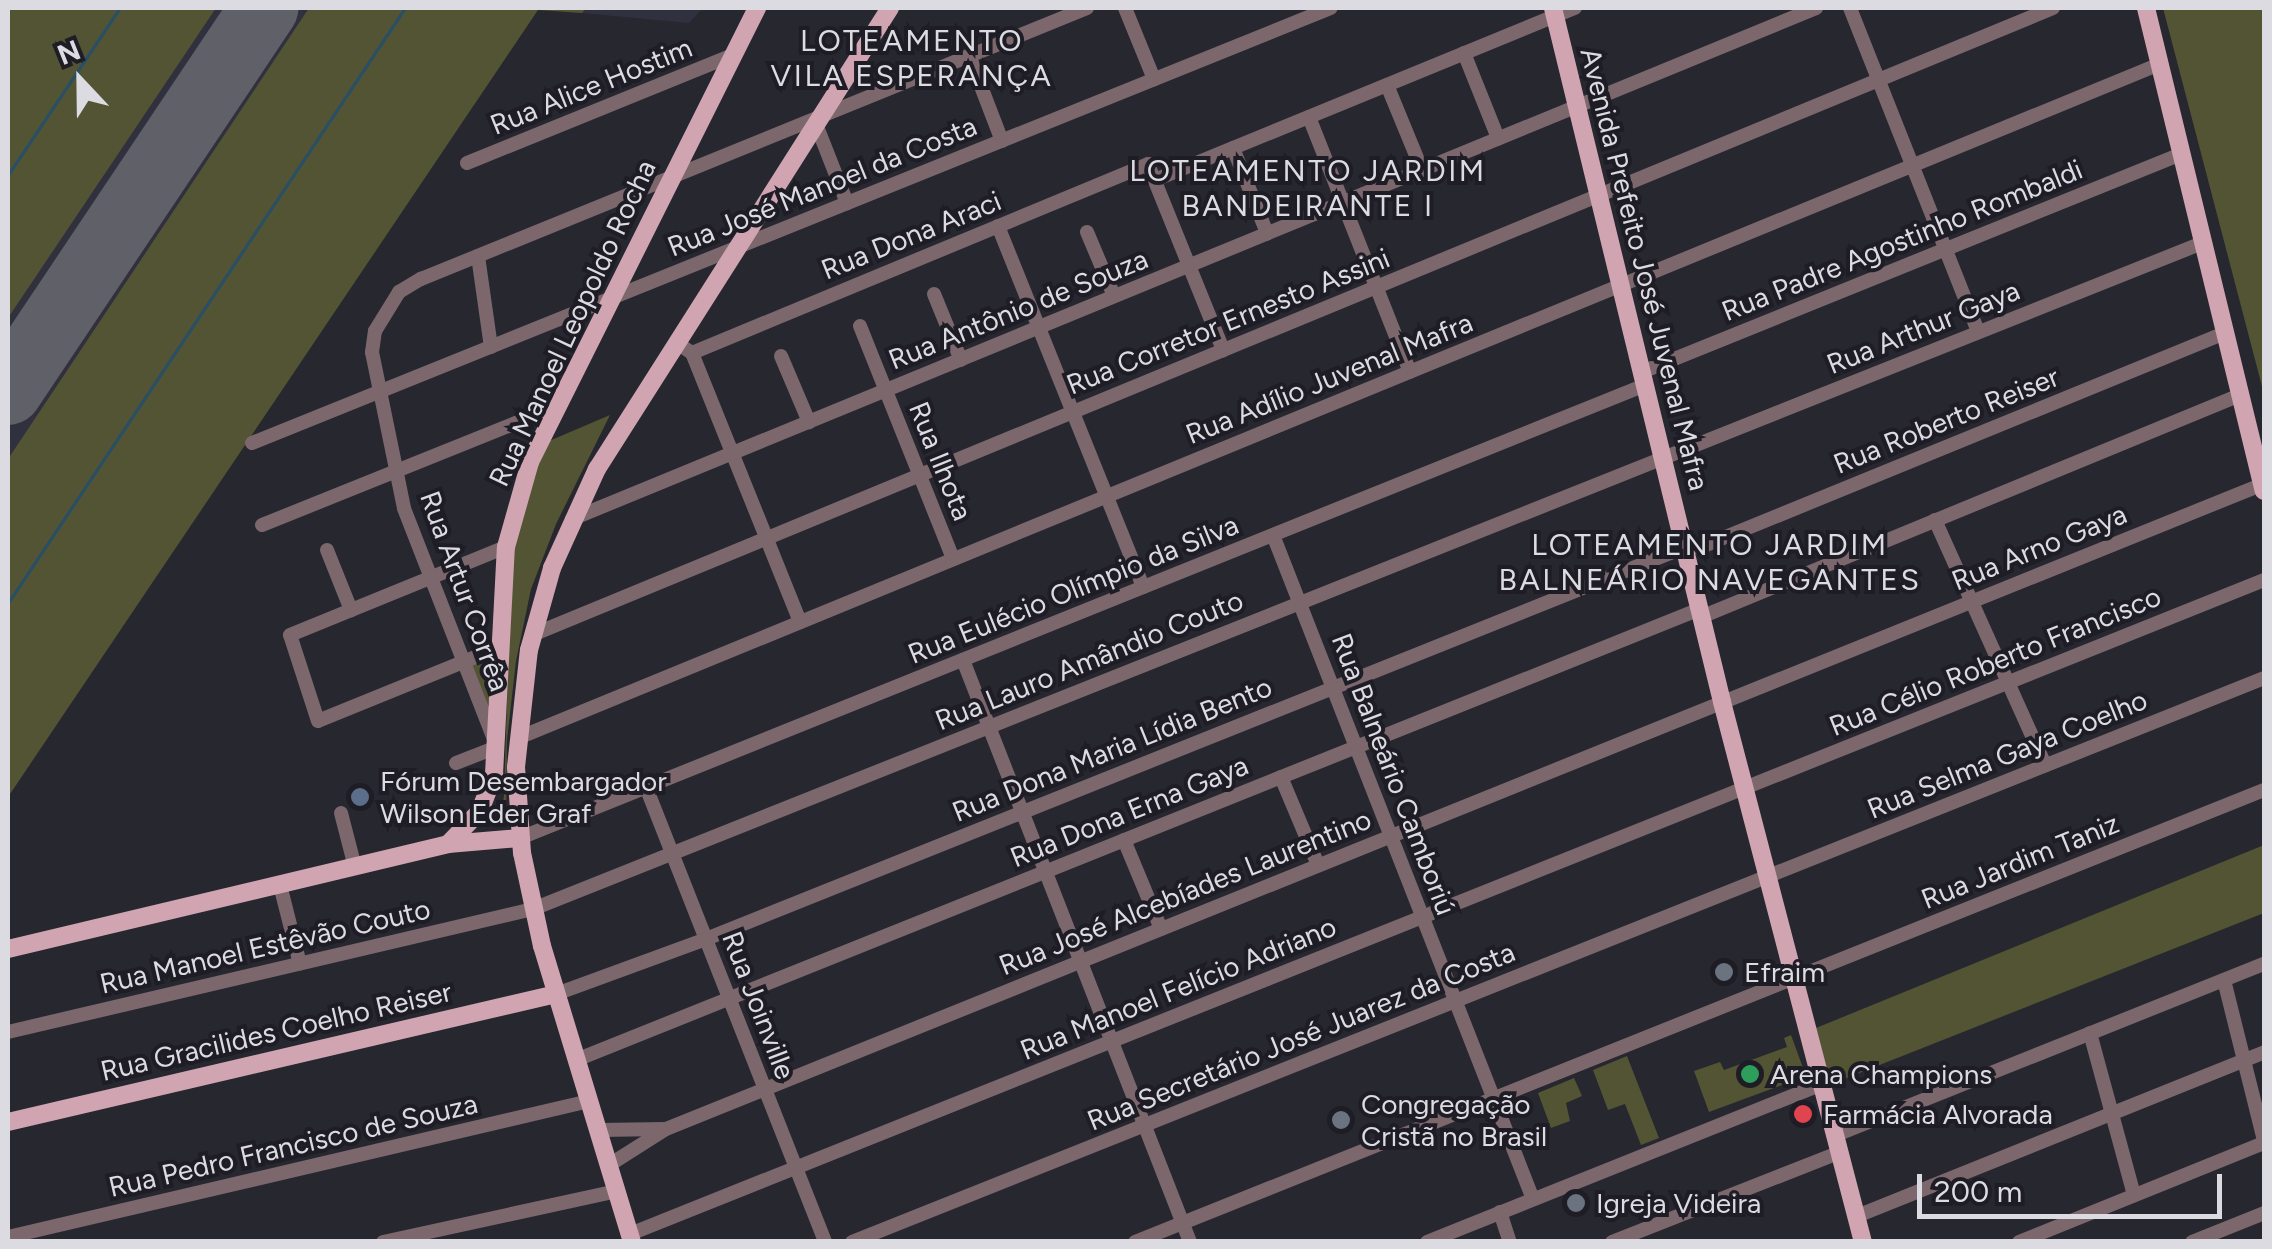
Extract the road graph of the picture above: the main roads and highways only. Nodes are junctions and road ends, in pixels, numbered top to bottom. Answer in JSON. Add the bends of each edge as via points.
{"nodes":[{"id":1,"x":757,"y":8,"type":"edge"},
{"id":2,"x":890,"y":8,"type":"edge"},
{"id":3,"x":2146,"y":8,"type":"edge"},
{"id":4,"x":1554,"y":12,"type":"edge"},
{"id":5,"x":2264,"y":487,"type":"edge"},
{"id":6,"x":520,"y":838,"type":"junction"},
{"id":7,"x":448,"y":844,"type":"junction"},
{"id":8,"x":8,"y":949,"type":"edge"},
{"id":9,"x":556,"y":994,"type":"junction"},
{"id":10,"x":8,"y":1122,"type":"edge"},
{"id":11,"x":631,"y":1238,"type":"edge"},
{"id":12,"x":1863,"y":1242,"type":"edge"}],
"edges":[{"from":1,"to":7,"type":"main road","name":"Rua Manoel Leopoldo Rocha","via":[[530,462],[506,547],[494,774],[480,811]]},
{"from":2,"to":6,"type":"main road","via":[[738,246],[685,348],[604,457],[571,520],[532,634],[518,738]]},
{"from":3,"to":5,"type":"main road"},
{"from":4,"to":12,"type":"main road","name":"Avenida Prefeito José Juvenal Mafra","via":[[1722,702]]},
{"from":6,"to":7,"type":"main road"},
{"from":6,"to":9,"type":"main road"},
{"from":7,"to":8,"type":"main road"},
{"from":9,"to":10,"type":"main road","name":"Rua Gracilides Coelho Reiser"},
{"from":9,"to":11,"type":"main road"}]}
